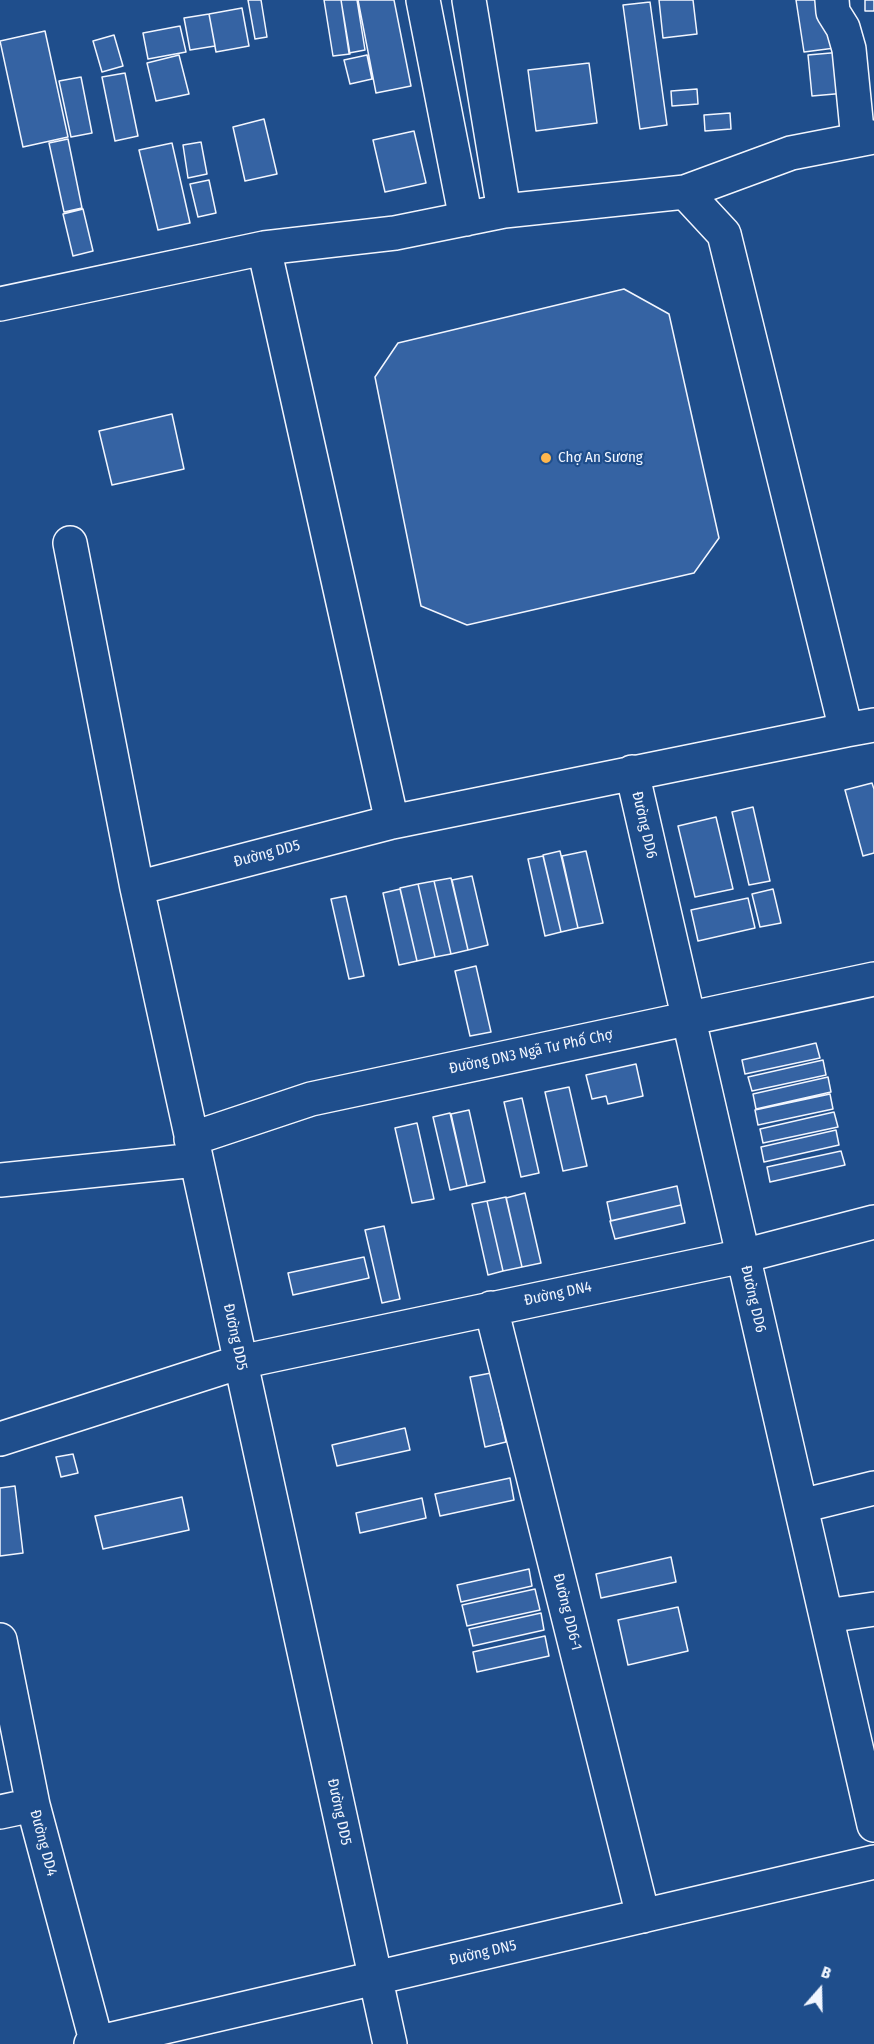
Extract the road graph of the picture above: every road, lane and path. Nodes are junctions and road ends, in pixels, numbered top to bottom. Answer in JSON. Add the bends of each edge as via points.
{"nodes":[{"id":1,"x":423,"y":0,"type":"edge"},
{"id":2,"x":469,"y":0,"type":"edge"},
{"id":3,"x":832,"y":0,"type":"edge"},
{"id":4,"x":866,"y":138,"type":"edge"},
{"id":5,"x":685,"y":192,"type":"junction"},
{"id":6,"x":504,"y":211,"type":"junction"},
{"id":7,"x":466,"y":219,"type":"junction"},
{"id":8,"x":264,"y":248,"type":"junction"},
{"id":9,"x":0,"y":304,"type":"edge"},
{"id":10,"x":70,"y":543,"type":"dead end"},
{"id":11,"x":860,"y":727,"type":"edge"},
{"id":12,"x":632,"y":772,"type":"junction"},
{"id":13,"x":392,"y":822,"type":"junction"},
{"id":14,"x":137,"y":888,"type":"junction"},
{"id":15,"x":874,"y":979,"type":"edge"},
{"id":16,"x":688,"y":1018,"type":"junction"},
{"id":17,"x":194,"y":1149,"type":"junction"},
{"id":18,"x":0,"y":1180,"type":"edge"},
{"id":19,"x":874,"y":1222,"type":"edge"},
{"id":20,"x":743,"y":1256,"type":"junction"},
{"id":21,"x":491,"y":1308,"type":"junction"},
{"id":22,"x":240,"y":1362,"type":"junction"},
{"id":23,"x":0,"y":1439,"type":"edge"},
{"id":24,"x":874,"y":1488,"type":"edge"},
{"id":25,"x":801,"y":1506,"type":"junction"},
{"id":26,"x":874,"y":1609,"type":"edge"},
{"id":27,"x":826,"y":1616,"type":"junction"},
{"id":28,"x":0,"y":1640,"type":"edge"},
{"id":29,"x":3,"y":1683,"type":"edge"},
{"id":30,"x":33,"y":1805,"type":"junction"},
{"id":31,"x":0,"y":1812,"type":"edge"},
{"id":32,"x":874,"y":1825,"type":"edge"},
{"id":33,"x":874,"y":1862,"type":"edge"},
{"id":34,"x":643,"y":1916,"type":"junction"},
{"id":35,"x":375,"y":1977,"type":"junction"},
{"id":36,"x":95,"y":2044,"type":"edge"},
{"id":37,"x":390,"y":2044,"type":"edge"}],
"edges":[{"from":1,"to":7,"type":"street"},
{"from":2,"to":6,"type":"street"},
{"from":3,"to":4,"type":"street","via":[[849,49]]},
{"from":4,"to":5,"type":"street","via":[[791,153]]},
{"from":5,"to":6,"type":"street"},
{"from":5,"to":11,"type":"street","via":[[724,234]]},
{"from":6,"to":7,"type":"street"},
{"from":7,"to":8,"type":"street","via":[[395,233]]},
{"from":8,"to":9,"type":"street"},
{"from":8,"to":13,"type":"street"},
{"from":10,"to":14,"type":"street"},
{"from":11,"to":12,"type":"street","name":"Đường DD5"},
{"from":12,"to":13,"type":"street","name":"Đường DD5"},
{"from":12,"to":16,"type":"street","name":"Đường DD6"},
{"from":13,"to":14,"type":"street","name":"Đường DD5"},
{"from":14,"to":17,"type":"street","name":"Đường DD5"},
{"from":15,"to":16,"type":"street","name":"Đường DN3 Ngã Tư Phố Chợ"},
{"from":16,"to":17,"type":"street","name":"Đường DN3 Ngã Tư Phố Chợ","via":[[312,1099]]},
{"from":16,"to":20,"type":"street","name":"Đường DD6"},
{"from":17,"to":18,"type":"street","name":"Đường DN3 Ngã Tư Phố Chợ"},
{"from":17,"to":22,"type":"street","name":"Đường DD5"},
{"from":19,"to":20,"type":"street","name":"Đường DN4"},
{"from":20,"to":21,"type":"street","name":"Đường DN4"},
{"from":20,"to":25,"type":"street","name":"Đường DD6"},
{"from":21,"to":22,"type":"street","name":"Đường DN4"},
{"from":21,"to":34,"type":"street","name":"Đường DD6-1"},
{"from":22,"to":23,"type":"street","name":"Đường DN4"},
{"from":22,"to":35,"type":"street","name":"Đường DD5"},
{"from":24,"to":25,"type":"street"},
{"from":25,"to":27,"type":"street","name":"Đường DD6"},
{"from":26,"to":27,"type":"street"},
{"from":27,"to":32,"type":"street","name":"Đường DD6"},
{"from":28,"to":29,"type":"street","name":"Đường DD4"},
{"from":29,"to":30,"type":"street","name":"Đường DD4"},
{"from":30,"to":31,"type":"street"},
{"from":30,"to":36,"type":"street","name":"Đường DD4"},
{"from":33,"to":34,"type":"street","name":"Đường DN5"},
{"from":34,"to":35,"type":"street","name":"Đường DN5"},
{"from":35,"to":36,"type":"street","name":"Đường DN5"},
{"from":35,"to":37,"type":"street","name":"Đường DD5"}]}
